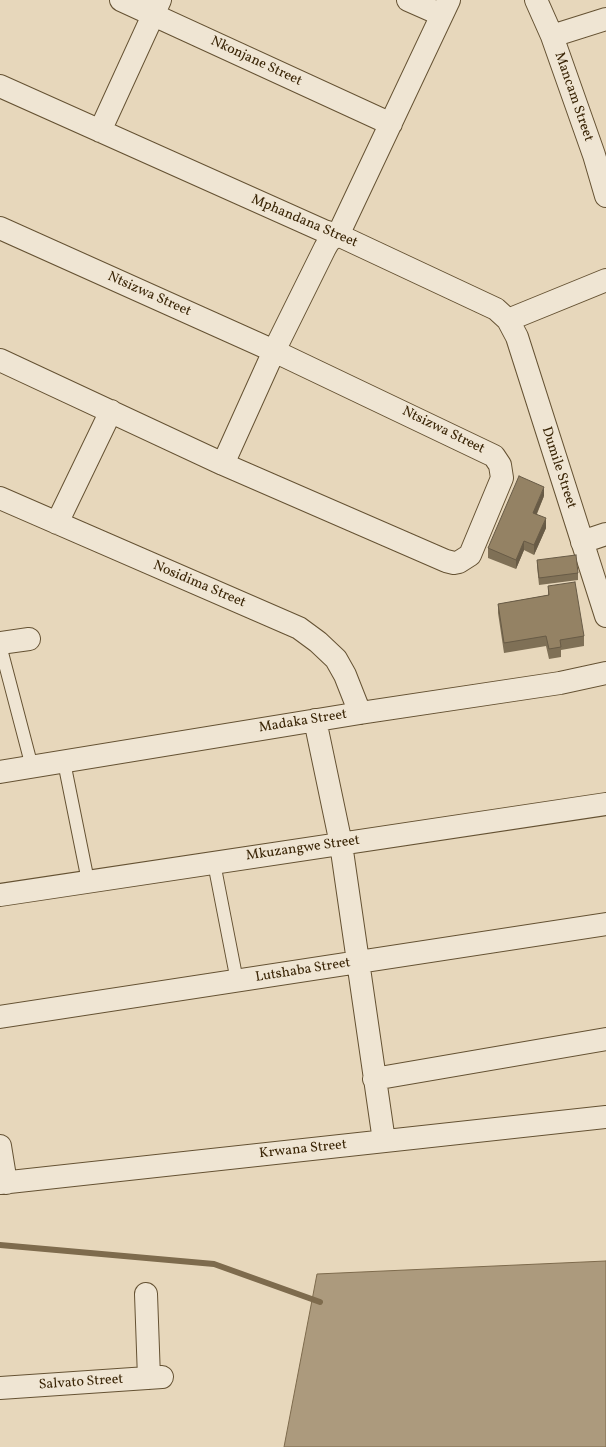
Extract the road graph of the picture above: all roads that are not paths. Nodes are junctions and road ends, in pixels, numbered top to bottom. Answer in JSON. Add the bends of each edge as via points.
{"nodes":[{"id":1,"x":122,"y":0,"type":"edge"},
{"id":2,"x":408,"y":0,"type":"edge"},
{"id":3,"x":536,"y":0,"type":"edge"},
{"id":4,"x":156,"y":7,"type":"edge"},
{"id":5,"x":445,"y":8,"type":"edge"},
{"id":6,"x":606,"y":19,"type":"edge"},
{"id":7,"x":552,"y":36,"type":"junction"},
{"id":8,"x":0,"y":86,"type":"edge"},
{"id":9,"x":391,"y":124,"type":"junction"},
{"id":10,"x":100,"y":131,"type":"junction"},
{"id":11,"x":600,"y":153,"type":"edge"},
{"id":12,"x":606,"y":196,"type":"edge"},
{"id":13,"x":0,"y":228,"type":"edge"},
{"id":14,"x":338,"y":236,"type":"junction"},
{"id":15,"x":606,"y":280,"type":"edge"},
{"id":16,"x":508,"y":320,"type":"junction"},
{"id":17,"x":274,"y":350,"type":"junction"},
{"id":18,"x":0,"y":360,"type":"edge"},
{"id":19,"x":111,"y":411,"type":"junction"},
{"id":20,"x":223,"y":464,"type":"junction"},
{"id":21,"x":0,"y":498,"type":"edge"},
{"id":22,"x":58,"y":524,"type":"junction"},
{"id":23,"x":606,"y":534,"type":"edge"},
{"id":24,"x":582,"y":542,"type":"junction"},
{"id":25,"x":606,"y":616,"type":"edge"},
{"id":26,"x":29,"y":638,"type":"dead end"},
{"id":27,"x":0,"y":644,"type":"edge"},
{"id":28,"x":606,"y":673,"type":"edge"},
{"id":29,"x":360,"y":713,"type":"junction"},
{"id":30,"x":315,"y":720,"type":"junction"},
{"id":31,"x":64,"y":762,"type":"junction"},
{"id":32,"x":32,"y":767,"type":"junction"},
{"id":33,"x":0,"y":772,"type":"edge"},
{"id":34,"x":606,"y":804,"type":"edge"},
{"id":35,"x":341,"y":844,"type":"junction"},
{"id":36,"x":214,"y":863,"type":"junction"},
{"id":37,"x":88,"y":881,"type":"junction"},
{"id":38,"x":0,"y":895,"type":"edge"},
{"id":39,"x":606,"y":924,"type":"edge"},
{"id":40,"x":357,"y":962,"type":"junction"},
{"id":41,"x":237,"y":981,"type":"junction"},
{"id":42,"x":0,"y":1017,"type":"edge"},
{"id":43,"x":606,"y":1039,"type":"edge"},
{"id":44,"x":374,"y":1078,"type":"junction"},
{"id":45,"x":606,"y":1117,"type":"edge"},
{"id":46,"x":384,"y":1141,"type":"junction"},
{"id":47,"x":0,"y":1146,"type":"edge"},
{"id":48,"x":3,"y":1183,"type":"edge"},
{"id":49,"x":146,"y":1294,"type":"dead end"},
{"id":50,"x":0,"y":1388,"type":"edge"}],
"edges":[{"from":1,"to":4,"type":"street","name":"Nkonjane Street"},
{"from":2,"to":5,"type":"street"},
{"from":3,"to":7,"type":"street","name":"Mancam Street"},
{"from":4,"to":9,"type":"street","name":"Nkonjane Street"},
{"from":4,"to":10,"type":"street"},
{"from":5,"to":9,"type":"street"},
{"from":6,"to":7,"type":"street"},
{"from":7,"to":11,"type":"street","name":"Mancam Street"},
{"from":8,"to":10,"type":"street","name":"Mphandana Street"},
{"from":9,"to":14,"type":"street"},
{"from":10,"to":14,"type":"street","name":"Mphandana Street"},
{"from":11,"to":12,"type":"street","name":"Mancam Street"},
{"from":13,"to":17,"type":"street","name":"Ntsizwa Street"},
{"from":14,"to":16,"type":"street","name":"Mphandana Street","via":[[496,309]]},
{"from":14,"to":17,"type":"street","via":[[329,241],[325,248]]},
{"from":15,"to":16,"type":"street"},
{"from":16,"to":24,"type":"street","name":"Dumile Street","via":[[517,337]]},
{"from":17,"to":20,"type":"street"},
{"from":17,"to":20,"type":"street","name":"Ntsizwa Street","via":[[494,456],[500,465],[502,478],[473,550],[459,562],[446,562]]},
{"from":18,"to":19,"type":"street","name":"Ntsizwa Street"},
{"from":19,"to":20,"type":"street","name":"Ntsizwa Street"},
{"from":19,"to":22,"type":"street"},
{"from":21,"to":22,"type":"street","name":"Nosidima Street"},
{"from":22,"to":29,"type":"street","name":"Nosidima Street","via":[[299,628],[336,659]]},
{"from":23,"to":24,"type":"street"},
{"from":24,"to":25,"type":"street","name":"Dumile Street"},
{"from":26,"to":27,"type":"street"},
{"from":27,"to":32,"type":"lane"},
{"from":28,"to":29,"type":"street","name":"Madaka Street","via":[[560,683]]},
{"from":29,"to":30,"type":"street","name":"Madaka Street"},
{"from":30,"to":31,"type":"street","name":"Madaka Street"},
{"from":30,"to":35,"type":"street"},
{"from":31,"to":32,"type":"street","name":"Madaka Street"},
{"from":31,"to":37,"type":"lane"},
{"from":32,"to":33,"type":"street","name":"Madaka Street"},
{"from":34,"to":35,"type":"street","name":"Mkuzangwe Street"},
{"from":35,"to":36,"type":"street","name":"Mkuzangwe Street"},
{"from":35,"to":40,"type":"street"},
{"from":36,"to":37,"type":"street","name":"Mkuzangwe Street"},
{"from":36,"to":41,"type":"lane"},
{"from":37,"to":38,"type":"street","name":"Mkuzangwe Street"},
{"from":39,"to":40,"type":"street","name":"Lutshaba Street"},
{"from":40,"to":41,"type":"street","name":"Lutshaba Street"},
{"from":40,"to":44,"type":"street"},
{"from":41,"to":42,"type":"street","name":"Lutshaba Street"},
{"from":43,"to":44,"type":"street"},
{"from":44,"to":46,"type":"street"},
{"from":45,"to":46,"type":"street","name":"Krwana Street"},
{"from":46,"to":48,"type":"street","name":"Krwana Street"},
{"from":47,"to":48,"type":"street"},
{"from":49,"to":50,"type":"street","name":"Salvato Street","via":[[155,1378]]}]}
